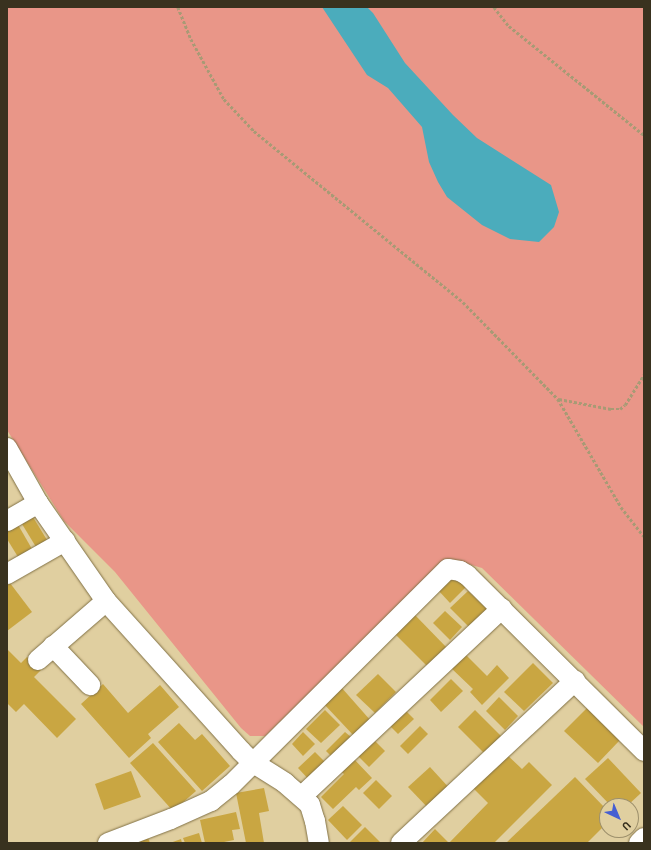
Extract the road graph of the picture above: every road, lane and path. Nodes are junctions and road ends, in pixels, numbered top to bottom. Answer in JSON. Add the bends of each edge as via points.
{"nodes":[{"id":1,"x":178,"y":7,"type":"edge"},
{"id":2,"x":494,"y":7,"type":"edge"},
{"id":3,"x":644,"y":136,"type":"edge"},
{"id":4,"x":644,"y":375,"type":"edge"},
{"id":5,"x":558,"y":399,"type":"junction"},
{"id":6,"x":7,"y":448,"type":"edge"},
{"id":7,"x":38,"y":503,"type":"junction"},
{"id":8,"x":7,"y":520,"type":"edge"},
{"id":9,"x":644,"y":536,"type":"edge"},
{"id":10,"x":65,"y":541,"type":"junction"},
{"id":11,"x":7,"y":574,"type":"edge"},
{"id":12,"x":106,"y":601,"type":"junction"},
{"id":13,"x":502,"y":608,"type":"junction"},
{"id":14,"x":53,"y":646,"type":"junction"},
{"id":15,"x":38,"y":660,"type":"dead end"},
{"id":16,"x":575,"y":682,"type":"junction"},
{"id":17,"x":90,"y":685,"type":"dead end"},
{"id":18,"x":644,"y":751,"type":"edge"},
{"id":19,"x":252,"y":762,"type":"junction"},
{"id":20,"x":302,"y":796,"type":"junction"},
{"id":21,"x":644,"y":838,"type":"edge"},
{"id":22,"x":108,"y":843,"type":"edge"},
{"id":23,"x":319,"y":843,"type":"edge"},
{"id":24,"x":401,"y":843,"type":"edge"},
{"id":25,"x":639,"y":843,"type":"edge"}],
"edges":[{"from":1,"to":5,"type":"path","via":[[191,39],[224,99],[254,131],[463,302]]},
{"from":2,"to":3,"type":"path","via":[[510,26]]},
{"from":4,"to":5,"type":"path","via":[[620,409]]},
{"from":5,"to":9,"type":"path","via":[[621,507]]},
{"from":6,"to":7,"type":"street"},
{"from":7,"to":8,"type":"street"},
{"from":7,"to":10,"type":"street"},
{"from":10,"to":11,"type":"street"},
{"from":10,"to":12,"type":"street"},
{"from":12,"to":14,"type":"street"},
{"from":12,"to":19,"type":"street"},
{"from":13,"to":16,"type":"street"},
{"from":13,"to":19,"type":"street","via":[[467,575],[454,569],[444,571]]},
{"from":13,"to":20,"type":"street"},
{"from":14,"to":15,"type":"street"},
{"from":14,"to":17,"type":"street"},
{"from":16,"to":18,"type":"street"},
{"from":16,"to":24,"type":"street"},
{"from":19,"to":20,"type":"street"},
{"from":19,"to":22,"type":"street","via":[[211,801]]},
{"from":20,"to":23,"type":"street","via":[[310,805]]},
{"from":21,"to":25,"type":"street"}]}
